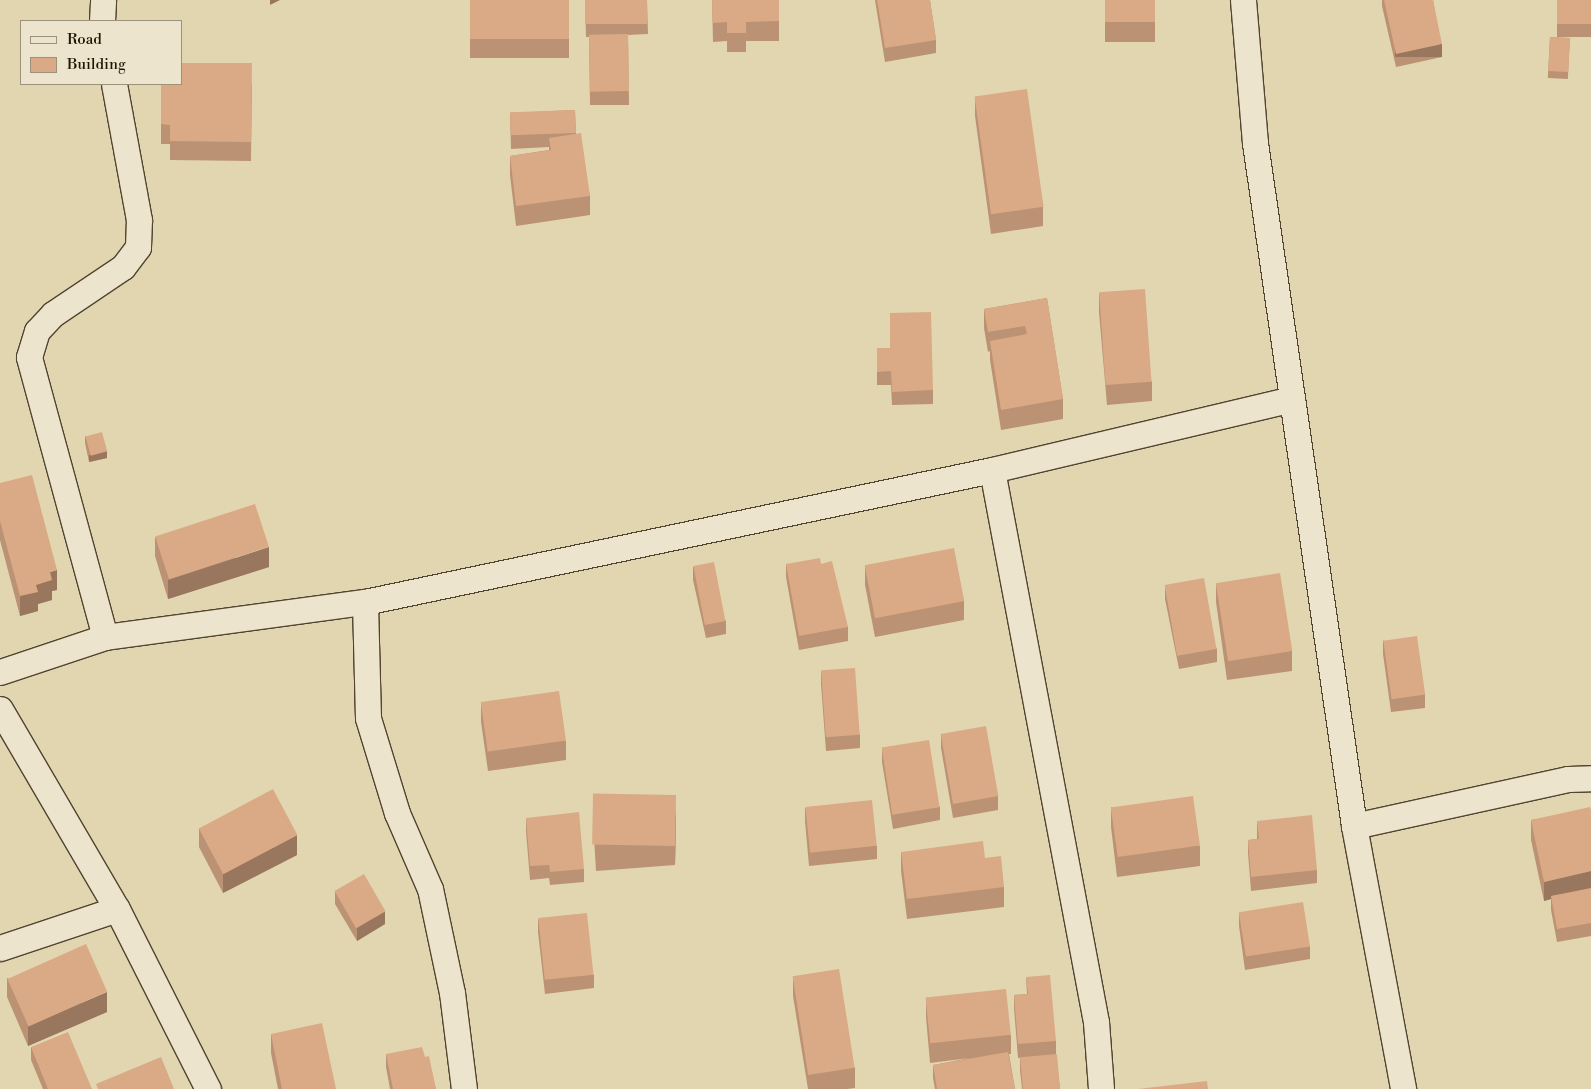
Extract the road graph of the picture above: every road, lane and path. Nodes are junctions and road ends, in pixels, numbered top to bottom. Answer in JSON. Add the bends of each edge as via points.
{"nodes":[{"id":1,"x":103,"y":0,"type":"edge"},
{"id":2,"x":1243,"y":0,"type":"edge"},
{"id":3,"x":102,"y":20,"type":"edge"},
{"id":4,"x":114,"y":85,"type":"edge"},
{"id":5,"x":1292,"y":399,"type":"junction"},
{"id":6,"x":992,"y":470,"type":"junction"},
{"id":7,"x":365,"y":602,"type":"junction"},
{"id":8,"x":105,"y":637,"type":"junction"},
{"id":9,"x":0,"y":672,"type":"edge"},
{"id":10,"x":0,"y":709,"type":"edge"},
{"id":11,"x":1591,"y":778,"type":"edge"},
{"id":12,"x":1354,"y":826,"type":"junction"},
{"id":13,"x":117,"y":909,"type":"junction"},
{"id":14,"x":0,"y":948,"type":"edge"},
{"id":15,"x":208,"y":1089,"type":"edge"},
{"id":16,"x":464,"y":1089,"type":"edge"},
{"id":17,"x":1101,"y":1089,"type":"edge"},
{"id":18,"x":1403,"y":1089,"type":"edge"}],
"edges":[{"from":1,"to":3,"type":"street"},
{"from":2,"to":5,"type":"street","via":[[1255,143]]},
{"from":4,"to":8,"type":"street","via":[[139,220],[138,247],[123,267],[53,314],[37,331],[29,357]]},
{"from":5,"to":6,"type":"street"},
{"from":5,"to":12,"type":"street"},
{"from":6,"to":7,"type":"street"},
{"from":6,"to":17,"type":"street","via":[[1082,966],[1096,1022]]},
{"from":7,"to":8,"type":"street"},
{"from":7,"to":16,"type":"street","via":[[368,718],[397,813],[430,889],[452,993]]},
{"from":8,"to":9,"type":"street"},
{"from":10,"to":13,"type":"street"},
{"from":11,"to":12,"type":"street","via":[[1568,779]]},
{"from":12,"to":18,"type":"street"},
{"from":13,"to":14,"type":"street"},
{"from":13,"to":15,"type":"street"}]}
